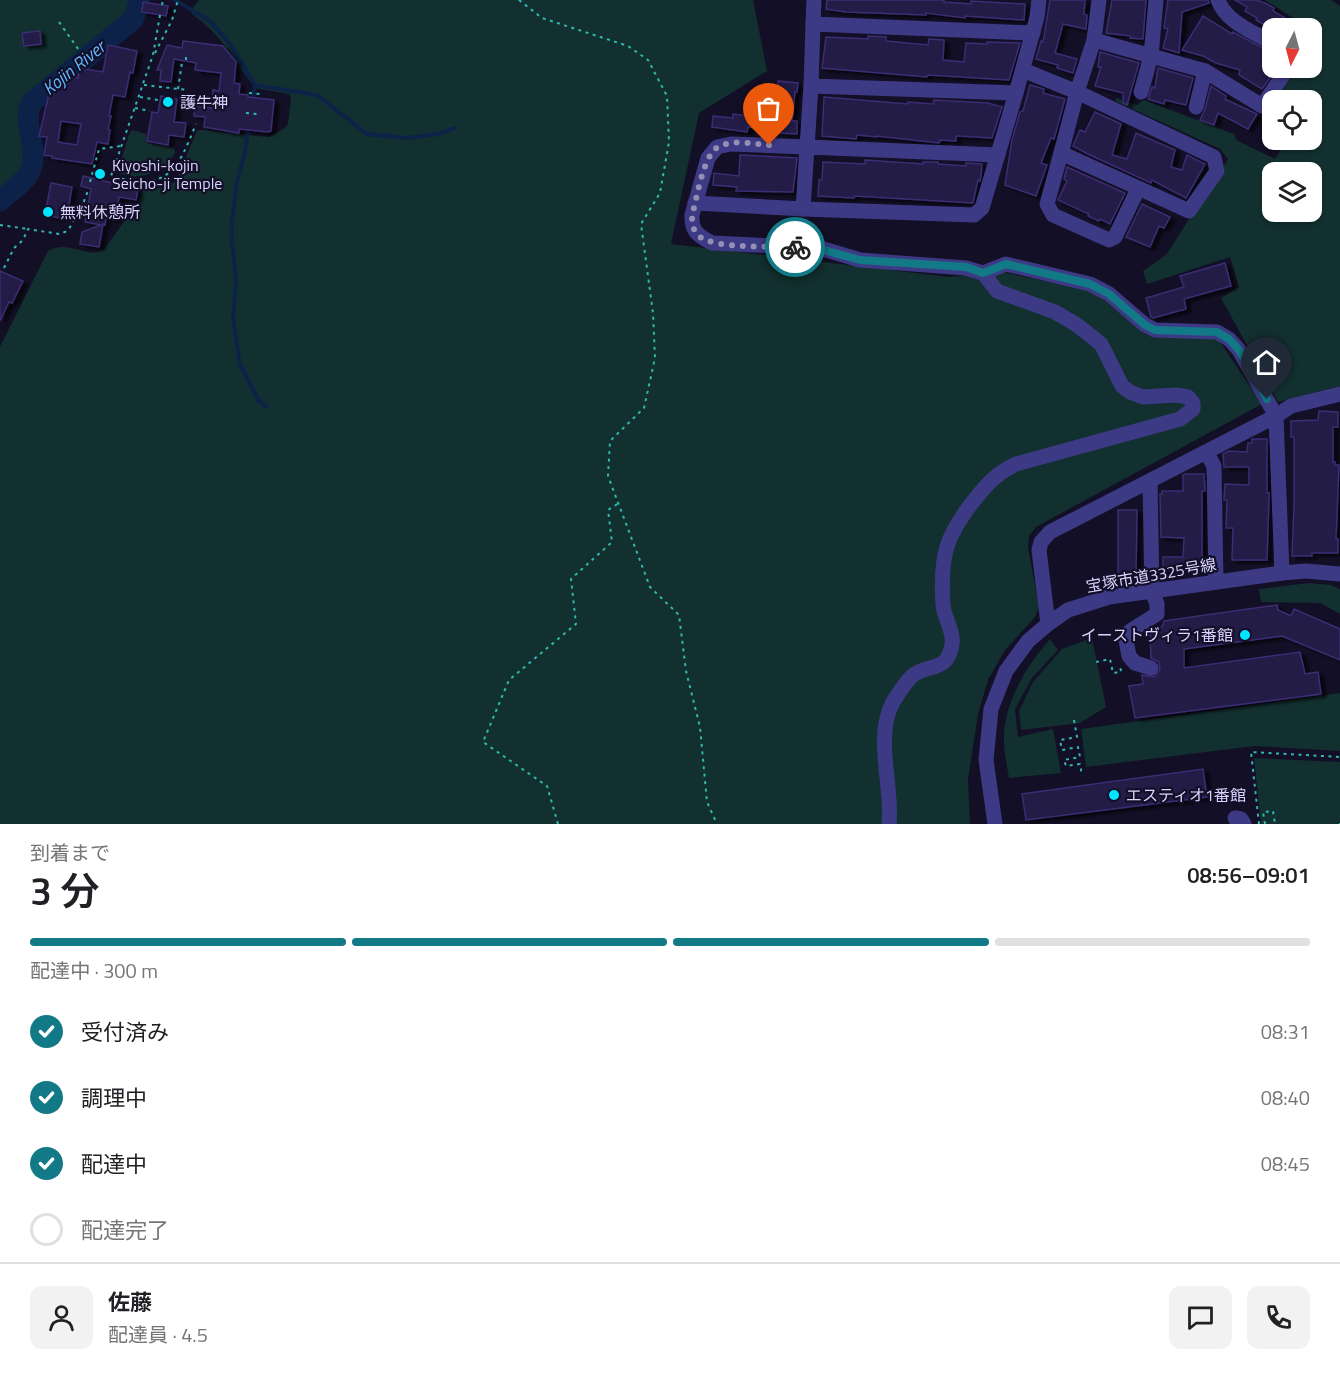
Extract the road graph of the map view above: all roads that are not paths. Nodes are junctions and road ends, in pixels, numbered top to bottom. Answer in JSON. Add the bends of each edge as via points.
{"nodes":[{"id":1,"x":814,"y":0,"type":"edge"},
{"id":2,"x":1039,"y":0,"type":"edge"},
{"id":3,"x":1099,"y":0,"type":"edge"},
{"id":4,"x":1156,"y":0,"type":"edge"},
{"id":5,"x":1218,"y":0,"type":"edge"},
{"id":6,"x":813,"y":24,"type":"junction"},
{"id":7,"x":1033,"y":33,"type":"junction"},
{"id":8,"x":1262,"y":37,"type":"edge"},
{"id":9,"x":1094,"y":39,"type":"junction"},
{"id":10,"x":1152,"y":56,"type":"junction"},
{"id":11,"x":1023,"y":70,"type":"junction"},
{"id":12,"x":1205,"y":71,"type":"junction"},
{"id":13,"x":1281,"y":78,"type":"edge"},
{"id":14,"x":811,"y":86,"type":"junction"},
{"id":15,"x":1077,"y":92,"type":"junction"},
{"id":16,"x":1141,"y":92,"type":"dead end"},
{"id":17,"x":1016,"y":93,"type":"junction"},
{"id":18,"x":1196,"y":107,"type":"dead end"},
{"id":19,"x":807,"y":147,"type":"junction"},
{"id":20,"x":1061,"y":153,"type":"junction"},
{"id":21,"x":998,"y":155,"type":"junction"},
{"id":22,"x":1138,"y":189,"type":"junction"},
{"id":23,"x":695,"y":203,"type":"junction"},
{"id":24,"x":803,"y":209,"type":"junction"},
{"id":25,"x":983,"y":273,"type":"junction"},
{"id":26,"x":1340,"y":394,"type":"edge"},
{"id":27,"x":1276,"y":416,"type":"junction"},
{"id":28,"x":1206,"y":452,"type":"junction"},
{"id":29,"x":1150,"y":481,"type":"junction"},
{"id":30,"x":1282,"y":573,"type":"junction"},
{"id":31,"x":1340,"y":574,"type":"edge"},
{"id":32,"x":1216,"y":582,"type":"junction"},
{"id":33,"x":1152,"y":591,"type":"junction"},
{"id":34,"x":1048,"y":624,"type":"junction"},
{"id":35,"x":1151,"y":668,"type":"dead end"},
{"id":36,"x":889,"y":824,"type":"edge"},
{"id":37,"x":995,"y":824,"type":"edge"}],
"edges":[{"from":1,"to":6,"type":"street"},
{"from":2,"to":7,"type":"street"},
{"from":3,"to":9,"type":"street"},
{"from":4,"to":10,"type":"street"},
{"from":5,"to":8,"type":"street","via":[[1229,18]]},
{"from":6,"to":7,"type":"street"},
{"from":6,"to":14,"type":"street"},
{"from":7,"to":11,"type":"street"},
{"from":9,"to":10,"type":"street"},
{"from":9,"to":15,"type":"street"},
{"from":10,"to":12,"type":"street"},
{"from":10,"to":16,"type":"street"},
{"from":11,"to":15,"type":"street"},
{"from":11,"to":17,"type":"street"},
{"from":12,"to":13,"type":"street","via":[[1262,106]]},
{"from":12,"to":18,"type":"street"},
{"from":14,"to":17,"type":"street"},
{"from":14,"to":19,"type":"street"},
{"from":15,"to":20,"type":"street"},
{"from":15,"to":22,"type":"street","via":[[1214,157],[1217,171],[1189,212]]},
{"from":17,"to":21,"type":"street"},
{"from":19,"to":21,"type":"street"},
{"from":19,"to":23,"type":"street","via":[[717,147],[708,159]]},
{"from":19,"to":24,"type":"street"},
{"from":20,"to":22,"type":"street"},
{"from":20,"to":22,"type":"street","via":[[1047,204],[1053,215],[1109,240],[1115,237]]},
{"from":21,"to":24,"type":"street","via":[[982,207],[974,215]]},
{"from":23,"to":24,"type":"street"},
{"from":23,"to":25,"type":"street","via":[[692,225],[697,236],[712,243],[820,249],[860,260],[966,267]]},
{"from":25,"to":27,"type":"street","via":[[1006,264],[1090,284],[1155,330],[1217,332],[1239,350]]},
{"from":25,"to":36,"type":"street","via":[[997,291],[1055,312],[1101,344],[1122,386],[1130,392],[1143,397],[1188,397],[1193,402],[1192,409],[1180,419],[999,472],[957,522],[943,565],[943,608],[952,634],[950,652],[944,662],[912,676],[888,715],[885,742]]},
{"from":26,"to":27,"type":"street","via":[[1292,406]]},
{"from":27,"to":28,"type":"street"},
{"from":27,"to":30,"type":"street"},
{"from":28,"to":29,"type":"street"},
{"from":28,"to":32,"type":"street","via":[[1214,466]]},
{"from":29,"to":33,"type":"street"},
{"from":29,"to":34,"type":"street","via":[[1045,537],[1039,550]]},
{"from":30,"to":31,"type":"street","name":"宝塚市道3325号線"},
{"from":30,"to":32,"type":"street","name":"宝塚市道3325号線"},
{"from":32,"to":33,"type":"street","name":"宝塚市道3325号線"},
{"from":33,"to":34,"type":"street","name":"宝塚市道3325号線","via":[[1088,603],[1068,610]]},
{"from":33,"to":35,"type":"street","via":[[1157,614],[1130,631],[1126,640],[1129,656],[1135,663]]},
{"from":34,"to":37,"type":"street","name":"宝塚市道3325号線","via":[[1017,654],[991,709],[986,760]]}]}
